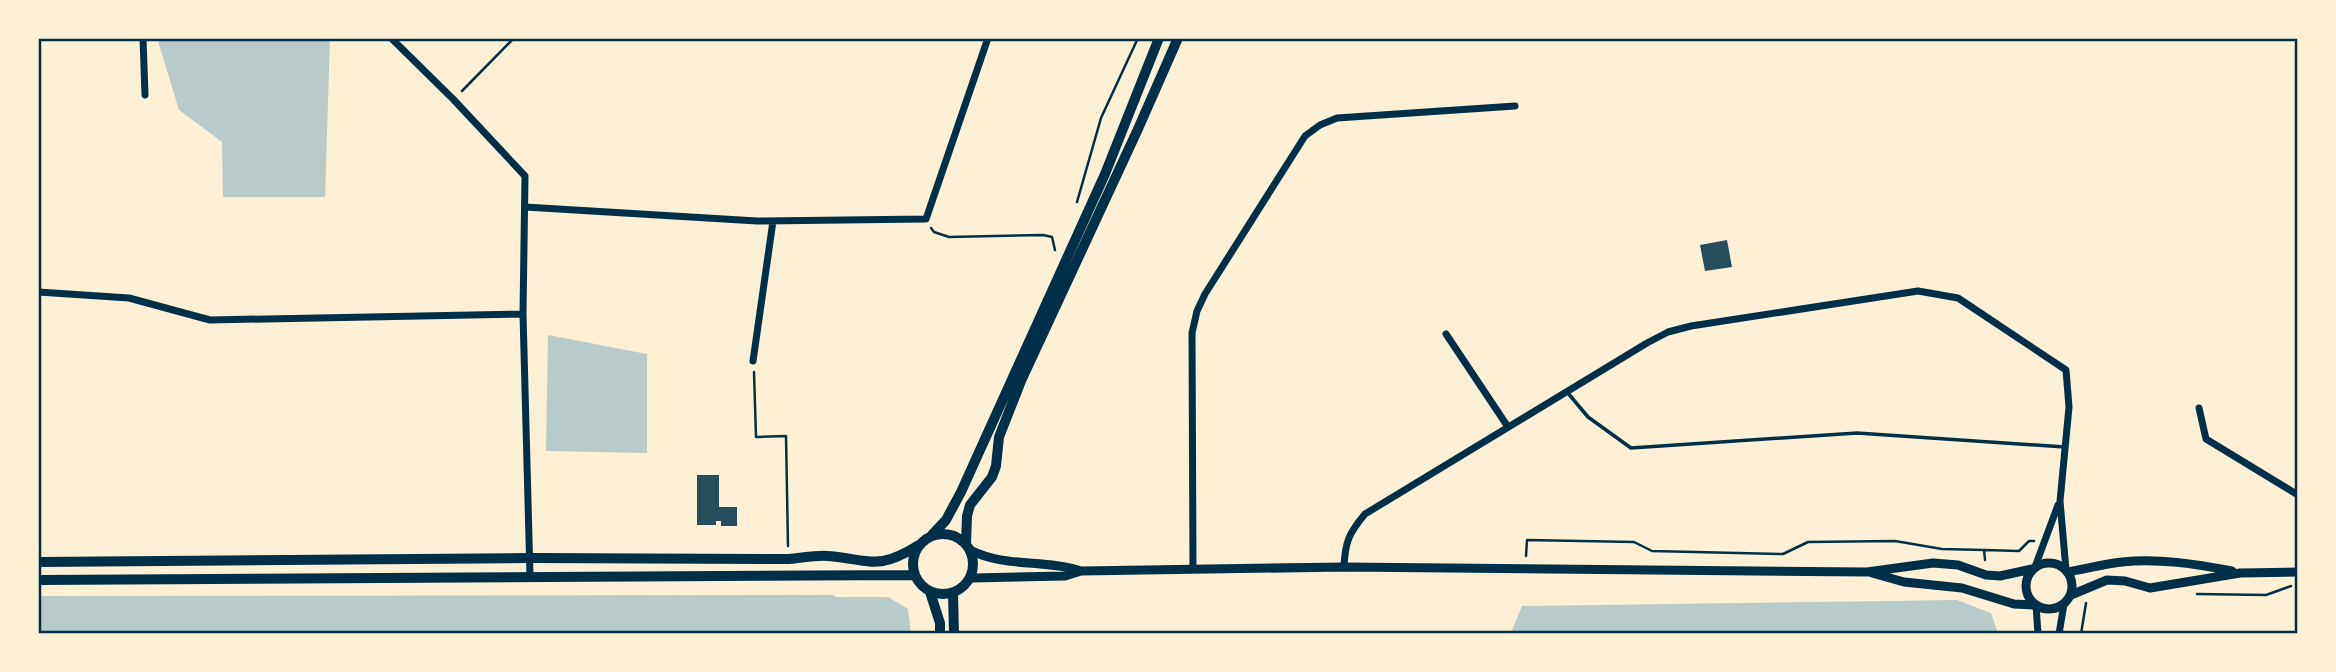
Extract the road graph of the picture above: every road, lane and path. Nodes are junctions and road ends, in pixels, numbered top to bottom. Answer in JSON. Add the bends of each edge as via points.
{"nodes":[{"id":1,"x":143,"y":38,"type":"edge"},
{"id":2,"x":391,"y":38,"type":"edge"},
{"id":3,"x":514,"y":38,"type":"edge"},
{"id":4,"x":988,"y":38,"type":"edge"},
{"id":5,"x":1138,"y":38,"type":"edge"},
{"id":6,"x":1159,"y":38,"type":"edge"},
{"id":7,"x":1178,"y":38,"type":"edge"},
{"id":8,"x":145,"y":95,"type":"dead end"},
{"id":9,"x":453,"y":99,"type":"junction"},
{"id":10,"x":1515,"y":106,"type":"dead end"},
{"id":11,"x":525,"y":207,"type":"junction"},
{"id":12,"x":1074,"y":212,"type":"dead end"},
{"id":13,"x":926,"y":219,"type":"junction"},
{"id":14,"x":773,"y":220,"type":"junction"},
{"id":15,"x":1062,"y":269,"type":"junction"},
{"id":16,"x":38,"y":292,"type":"edge"},
{"id":17,"x":523,"y":314,"type":"junction"},
{"id":18,"x":1446,"y":334,"type":"dead end"},
{"id":19,"x":753,"y":361,"type":"joint"},
{"id":20,"x":1566,"y":390,"type":"junction"},
{"id":21,"x":2199,"y":408,"type":"dead end"},
{"id":22,"x":1508,"y":427,"type":"junction"},
{"id":23,"x":2066,"y":447,"type":"junction"},
{"id":24,"x":2298,"y":495,"type":"edge"},
{"id":25,"x":2060,"y":501,"type":"junction"},
{"id":26,"x":933,"y":536,"type":"junction"},
{"id":27,"x":919,"y":545,"type":"junction"},
{"id":28,"x":788,"y":546,"type":"dead end"},
{"id":29,"x":968,"y":547,"type":"junction"},
{"id":30,"x":1984,"y":550,"type":"dead end"},
{"id":31,"x":530,"y":558,"type":"junction"},
{"id":32,"x":38,"y":562,"type":"edge"},
{"id":33,"x":1344,"y":567,"type":"junction"},
{"id":34,"x":2034,"y":568,"type":"junction"},
{"id":35,"x":1193,"y":569,"type":"junction"},
{"id":36,"x":1525,"y":569,"type":"junction"},
{"id":37,"x":1081,"y":571,"type":"junction"},
{"id":38,"x":2067,"y":571,"type":"junction"},
{"id":39,"x":1867,"y":572,"type":"junction"},
{"id":40,"x":2298,"y":572,"type":"edge"},
{"id":41,"x":2241,"y":573,"type":"junction"},
{"id":42,"x":915,"y":575,"type":"junction"},
{"id":43,"x":530,"y":576,"type":"junction"},
{"id":44,"x":971,"y":578,"type":"junction"},
{"id":45,"x":38,"y":580,"type":"edge"},
{"id":46,"x":930,"y":592,"type":"junction"},
{"id":47,"x":953,"y":593,"type":"junction"},
{"id":48,"x":2071,"y":595,"type":"junction"},
{"id":49,"x":2064,"y":604,"type":"junction"},
{"id":50,"x":2035,"y":605,"type":"junction"},
{"id":51,"x":940,"y":634,"type":"edge"},
{"id":52,"x":954,"y":634,"type":"edge"},
{"id":53,"x":2038,"y":634,"type":"edge"},
{"id":54,"x":2059,"y":634,"type":"edge"}],
"edges":[{"from":1,"to":8,"type":"street"},
{"from":2,"to":9,"type":"street"},
{"from":3,"to":9,"type":"path"},
{"from":4,"to":13,"type":"street"},
{"from":5,"to":12,"type":"path","via":[[1101,118]]},
{"from":6,"to":15,"type":"main road"},
{"from":7,"to":29,"type":"main road","via":[[1021,381],[999,437],[992,477],[970,505]]},
{"from":9,"to":11,"type":"street","via":[[525,176]]},
{"from":10,"to":35,"type":"street","via":[[1337,118],[1305,136],[1197,311],[1192,333]]},
{"from":11,"to":14,"type":"street"},
{"from":11,"to":17,"type":"street"},
{"from":13,"to":14,"type":"street"},
{"from":13,"to":15,"type":"path","via":[[934,232],[948,237],[1052,237]]},
{"from":14,"to":19,"type":"street"},
{"from":15,"to":26,"type":"main road","via":[[961,492]]},
{"from":16,"to":17,"type":"street","via":[[129,298],[211,320]]},
{"from":17,"to":31,"type":"street"},
{"from":18,"to":22,"type":"street"},
{"from":19,"to":28,"type":"path","via":[[756,437],[786,436]]},
{"from":20,"to":22,"type":"street"},
{"from":20,"to":23,"type":"lane","via":[[1588,417],[1631,448],[1857,433]]},
{"from":20,"to":23,"type":"street","via":[[1668,332],[1918,291],[1958,298],[2066,370]]},
{"from":21,"to":24,"type":"street","via":[[2206,439]]},
{"from":22,"to":33,"type":"street","via":[[1365,514],[1345,545]]},
{"from":23,"to":25,"type":"street"},
{"from":25,"to":34,"type":"street"},
{"from":25,"to":38,"type":"street"},
{"from":26,"to":27,"type":"main road"},
{"from":26,"to":29,"type":"main road","via":[[950,535]]},
{"from":27,"to":31,"type":"main road","via":[[898,558],[870,563],[824,556]]},
{"from":27,"to":42,"type":"main road","via":[[913,560]]},
{"from":29,"to":37,"type":"street","via":[[987,558]]},
{"from":29,"to":44,"type":"main road","via":[[973,559]]},
{"from":30,"to":36,"type":"path","via":[[1895,541],[1808,542],[1783,554],[1665,552],[1634,542],[1527,540]]},
{"from":31,"to":32,"type":"main road"},
{"from":31,"to":43,"type":"street"},
{"from":33,"to":35,"type":"street"},
{"from":33,"to":36,"type":"street"},
{"from":34,"to":38,"type":"street","via":[[2051,563]]},
{"from":34,"to":39,"type":"street","via":[[2000,576],[1933,564]]},
{"from":34,"to":50,"type":"street","via":[[2025,586]]},
{"from":35,"to":37,"type":"street"},
{"from":36,"to":39,"type":"street"},
{"from":37,"to":44,"type":"street","via":[[1065,576]]},
{"from":38,"to":41,"type":"street","via":[[2142,561]]},
{"from":38,"to":48,"type":"street"},
{"from":39,"to":50,"type":"street"},
{"from":40,"to":41,"type":"street"},
{"from":41,"to":48,"type":"street","via":[[2150,588],[2107,580]]},
{"from":42,"to":43,"type":"main road"},
{"from":42,"to":46,"type":"main road"},
{"from":43,"to":45,"type":"main road"},
{"from":44,"to":47,"type":"main road"},
{"from":46,"to":47,"type":"main road"},
{"from":46,"to":51,"type":"main road"},
{"from":47,"to":52,"type":"main road"},
{"from":48,"to":49,"type":"street"},
{"from":49,"to":50,"type":"street","via":[[2052,609]]},
{"from":49,"to":54,"type":"street"},
{"from":50,"to":53,"type":"street"}]}
